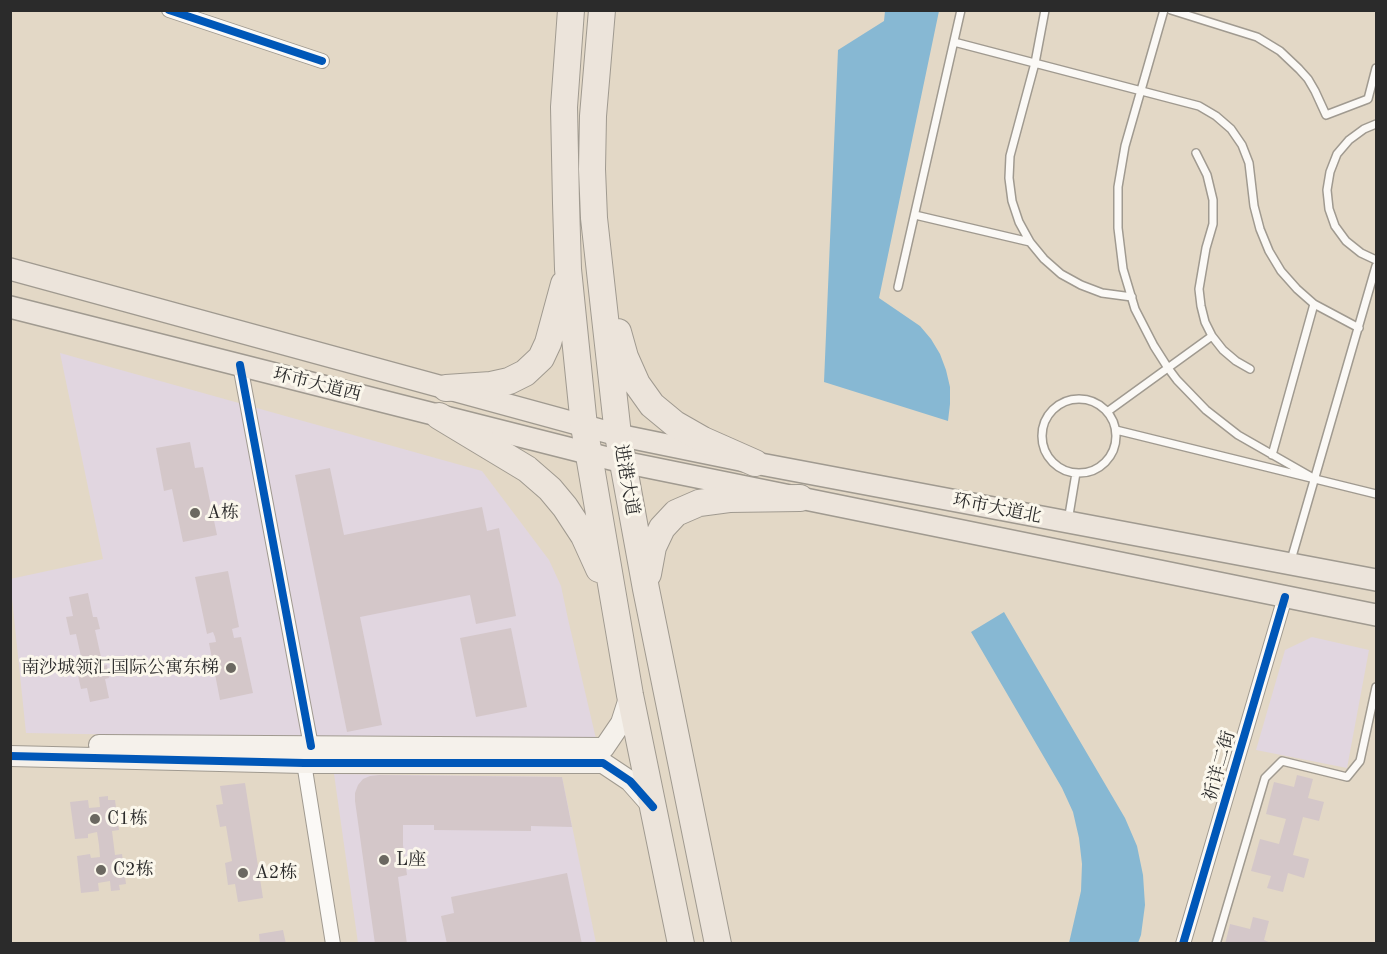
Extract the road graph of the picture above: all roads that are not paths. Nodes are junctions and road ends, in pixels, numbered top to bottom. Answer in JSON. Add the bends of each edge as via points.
{"nodes":[{"id":1,"x":169,"y":10,"type":"edge"},
{"id":2,"x":560,"y":10,"type":"edge"},
{"id":3,"x":571,"y":10,"type":"edge"},
{"id":4,"x":602,"y":10,"type":"edge"},
{"id":5,"x":614,"y":10,"type":"edge"},
{"id":6,"x":961,"y":10,"type":"edge"},
{"id":7,"x":1045,"y":10,"type":"edge"},
{"id":8,"x":1164,"y":10,"type":"edge"},
{"id":9,"x":1171,"y":10,"type":"edge"},
{"id":10,"x":954,"y":42,"type":"junction"},
{"id":11,"x":322,"y":61,"type":"dead end"},
{"id":12,"x":1035,"y":63,"type":"junction"},
{"id":13,"x":1377,"y":68,"type":"edge"},
{"id":14,"x":1374,"y":86,"type":"edge"},
{"id":15,"x":1141,"y":91,"type":"junction"},
{"id":16,"x":564,"y":107,"type":"junction"},
{"id":17,"x":593,"y":116,"type":"junction"},
{"id":18,"x":1377,"y":124,"type":"edge"},
{"id":19,"x":1196,"y":153,"type":"dead end"},
{"id":20,"x":566,"y":203,"type":"junction"},
{"id":21,"x":915,"y":215,"type":"junction"},
{"id":22,"x":594,"y":218,"type":"junction"},
{"id":23,"x":1030,"y":242,"type":"junction"},
{"id":24,"x":1377,"y":260,"type":"edge"},
{"id":25,"x":1377,"y":266,"type":"edge"},
{"id":26,"x":599,"y":268,"type":"junction"},
{"id":27,"x":10,"y":269,"type":"edge"},
{"id":28,"x":568,"y":269,"type":"junction"},
{"id":29,"x":898,"y":287,"type":"dead end"},
{"id":30,"x":1132,"y":297,"type":"junction"},
{"id":31,"x":1314,"y":304,"type":"junction"},
{"id":32,"x":10,"y":307,"type":"edge"},
{"id":33,"x":32,"y":313,"type":"junction"},
{"id":34,"x":10,"y":319,"type":"edge"},
{"id":35,"x":1359,"y":328,"type":"junction"},
{"id":36,"x":1212,"y":336,"type":"junction"},
{"id":37,"x":240,"y":365,"type":"junction"},
{"id":38,"x":1168,"y":368,"type":"junction"},
{"id":39,"x":1250,"y":369,"type":"dead end"},
{"id":40,"x":439,"y":386,"type":"junction"},
{"id":41,"x":1107,"y":412,"type":"junction"},
{"id":42,"x":432,"y":414,"type":"junction"},
{"id":43,"x":584,"y":426,"type":"junction"},
{"id":44,"x":1116,"y":430,"type":"junction"},
{"id":45,"x":618,"y":435,"type":"junction"},
{"id":46,"x":588,"y":453,"type":"junction"},
{"id":47,"x":1272,"y":455,"type":"junction"},
{"id":48,"x":623,"y":462,"type":"junction"},
{"id":49,"x":755,"y":463,"type":"junction"},
{"id":50,"x":1076,"y":473,"type":"junction"},
{"id":51,"x":1315,"y":479,"type":"junction"},
{"id":52,"x":1377,"y":494,"type":"edge"},
{"id":53,"x":800,"y":498,"type":"junction"},
{"id":54,"x":1068,"y":522,"type":"junction"},
{"id":55,"x":1290,"y":564,"type":"junction"},
{"id":56,"x":1377,"y":580,"type":"edge"},
{"id":57,"x":646,"y":589,"type":"junction"},
{"id":58,"x":1285,"y":597,"type":"junction"},
{"id":59,"x":614,"y":600,"type":"junction"},
{"id":60,"x":1377,"y":615,"type":"edge"},
{"id":61,"x":1377,"y":687,"type":"edge"},
{"id":62,"x":630,"y":695,"type":"junction"},
{"id":63,"x":10,"y":744,"type":"edge"},
{"id":64,"x":308,"y":754,"type":"junction"},
{"id":65,"x":10,"y":756,"type":"edge"},
{"id":66,"x":653,"y":807,"type":"junction"},
{"id":67,"x":333,"y":944,"type":"edge"},
{"id":68,"x":681,"y":944,"type":"edge"},
{"id":69,"x":718,"y":944,"type":"edge"},
{"id":70,"x":1183,"y":944,"type":"edge"},
{"id":71,"x":1216,"y":944,"type":"edge"}],
"edges":[{"from":1,"to":11,"type":"street"},
{"from":2,"to":16,"type":"highway","via":[[558,45]]},
{"from":3,"to":16,"type":"highway","name":"进港大道"},
{"from":4,"to":17,"type":"highway","name":"进港大道"},
{"from":5,"to":17,"type":"highway","via":[[607,74]]},
{"from":6,"to":10,"type":"lane"},
{"from":7,"to":12,"type":"lane"},
{"from":8,"to":15,"type":"lane"},
{"from":9,"to":14,"type":"lane","via":[[1257,37],[1280,51],[1308,79],[1326,115],[1368,99]]},
{"from":10,"to":12,"type":"lane"},
{"from":10,"to":21,"type":"lane"},
{"from":12,"to":15,"type":"lane"},
{"from":12,"to":23,"type":"lane","via":[[1010,156],[1009,178],[1012,201]]},
{"from":13,"to":14,"type":"lane"},
{"from":15,"to":30,"type":"lane","via":[[1118,187],[1123,269]]},
{"from":15,"to":31,"type":"lane","via":[[1199,106],[1231,129],[1249,163],[1254,206],[1269,250],[1281,271]]},
{"from":16,"to":20,"type":"highway","name":"进港大道"},
{"from":17,"to":22,"type":"highway","name":"进港大道"},
{"from":18,"to":24,"type":"lane","via":[[1349,140],[1337,154],[1327,190],[1335,226],[1346,241]]},
{"from":19,"to":36,"type":"lane","via":[[1213,200],[1213,224],[1199,289],[1200,306]]},
{"from":20,"to":22,"type":"highway","via":[[576,217]]},
{"from":20,"to":28,"type":"highway","name":"进港大道"},
{"from":21,"to":23,"type":"lane"},
{"from":21,"to":29,"type":"lane"},
{"from":22,"to":26,"type":"highway","name":"进港大道"},
{"from":23,"to":30,"type":"lane","via":[[1061,274],[1081,285]]},
{"from":25,"to":35,"type":"lane"},
{"from":26,"to":45,"type":"highway","name":"进港大道"},
{"from":26,"to":49,"type":"highway","via":[[625,357],[652,405],[684,430]]},
{"from":27,"to":40,"type":"main road","name":"环市大道西"},
{"from":28,"to":40,"type":"highway","via":[[548,343],[541,358],[525,373],[491,385]]},
{"from":28,"to":43,"type":"highway","name":"进港大道"},
{"from":30,"to":38,"type":"lane"},
{"from":31,"to":35,"type":"lane"},
{"from":31,"to":47,"type":"lane"},
{"from":32,"to":33,"type":"main road","name":"环市大道西"},
{"from":33,"to":34,"type":"street"},
{"from":33,"to":37,"type":"main road","name":"环市大道西"},
{"from":35,"to":51,"type":"lane"},
{"from":36,"to":38,"type":"lane"},
{"from":36,"to":39,"type":"lane","via":[[1223,350]]},
{"from":37,"to":42,"type":"main road","name":"环市大道西"},
{"from":37,"to":64,"type":"street"},
{"from":38,"to":41,"type":"lane"},
{"from":38,"to":47,"type":"lane","via":[[1206,410]]},
{"from":40,"to":42,"type":"main road"},
{"from":40,"to":43,"type":"main road","name":"环市大道西"},
{"from":41,"to":44,"type":"lane"},
{"from":41,"to":50,"type":"lane","via":[[1086,399],[1073,399],[1061,403],[1045,421],[1042,434],[1048,457],[1057,466]]},
{"from":42,"to":46,"type":"main road","name":"环市大道西"},
{"from":42,"to":59,"type":"highway","via":[[527,469],[550,489],[584,536]]},
{"from":43,"to":45,"type":"main road","name":"环市大道西"},
{"from":43,"to":46,"type":"highway","name":"进港大道"},
{"from":44,"to":50,"type":"lane","via":[[1111,455],[1103,464],[1093,471]]},
{"from":44,"to":51,"type":"lane"},
{"from":45,"to":48,"type":"highway","name":"进港大道"},
{"from":45,"to":49,"type":"main road","name":"环市大道北"},
{"from":46,"to":48,"type":"main road","name":"环市大道西"},
{"from":46,"to":59,"type":"highway","name":"进港大道"},
{"from":47,"to":51,"type":"lane"},
{"from":48,"to":53,"type":"main road","name":"环市大道北"},
{"from":48,"to":57,"type":"highway","name":"进港大道"},
{"from":49,"to":54,"type":"main road","name":"环市大道北"},
{"from":50,"to":54,"type":"lane"},
{"from":51,"to":52,"type":"lane"},
{"from":51,"to":55,"type":"lane"},
{"from":53,"to":57,"type":"highway","via":[[699,502],[676,513],[662,528],[653,547]]},
{"from":53,"to":58,"type":"main road","name":"环市大道北"},
{"from":54,"to":55,"type":"main road","name":"环市大道北"},
{"from":55,"to":56,"type":"main road","name":"环市大道北"},
{"from":57,"to":69,"type":"highway","name":"进港大道"},
{"from":58,"to":60,"type":"main road","name":"环市大道北"},
{"from":58,"to":70,"type":"street","name":"祈详二街"},
{"from":59,"to":62,"type":"highway","name":"进港大道"},
{"from":61,"to":71,"type":"lane","via":[[1360,761],[1347,777],[1282,761],[1265,778]]},
{"from":62,"to":64,"type":"street","via":[[621,723],[604,748]]},
{"from":62,"to":66,"type":"highway","name":"进港大道"},
{"from":63,"to":64,"type":"street"},
{"from":64,"to":65,"type":"street"},
{"from":64,"to":66,"type":"street","via":[[603,763],[630,781]]},
{"from":64,"to":67,"type":"street"},
{"from":66,"to":68,"type":"highway","name":"进港大道"}]}
